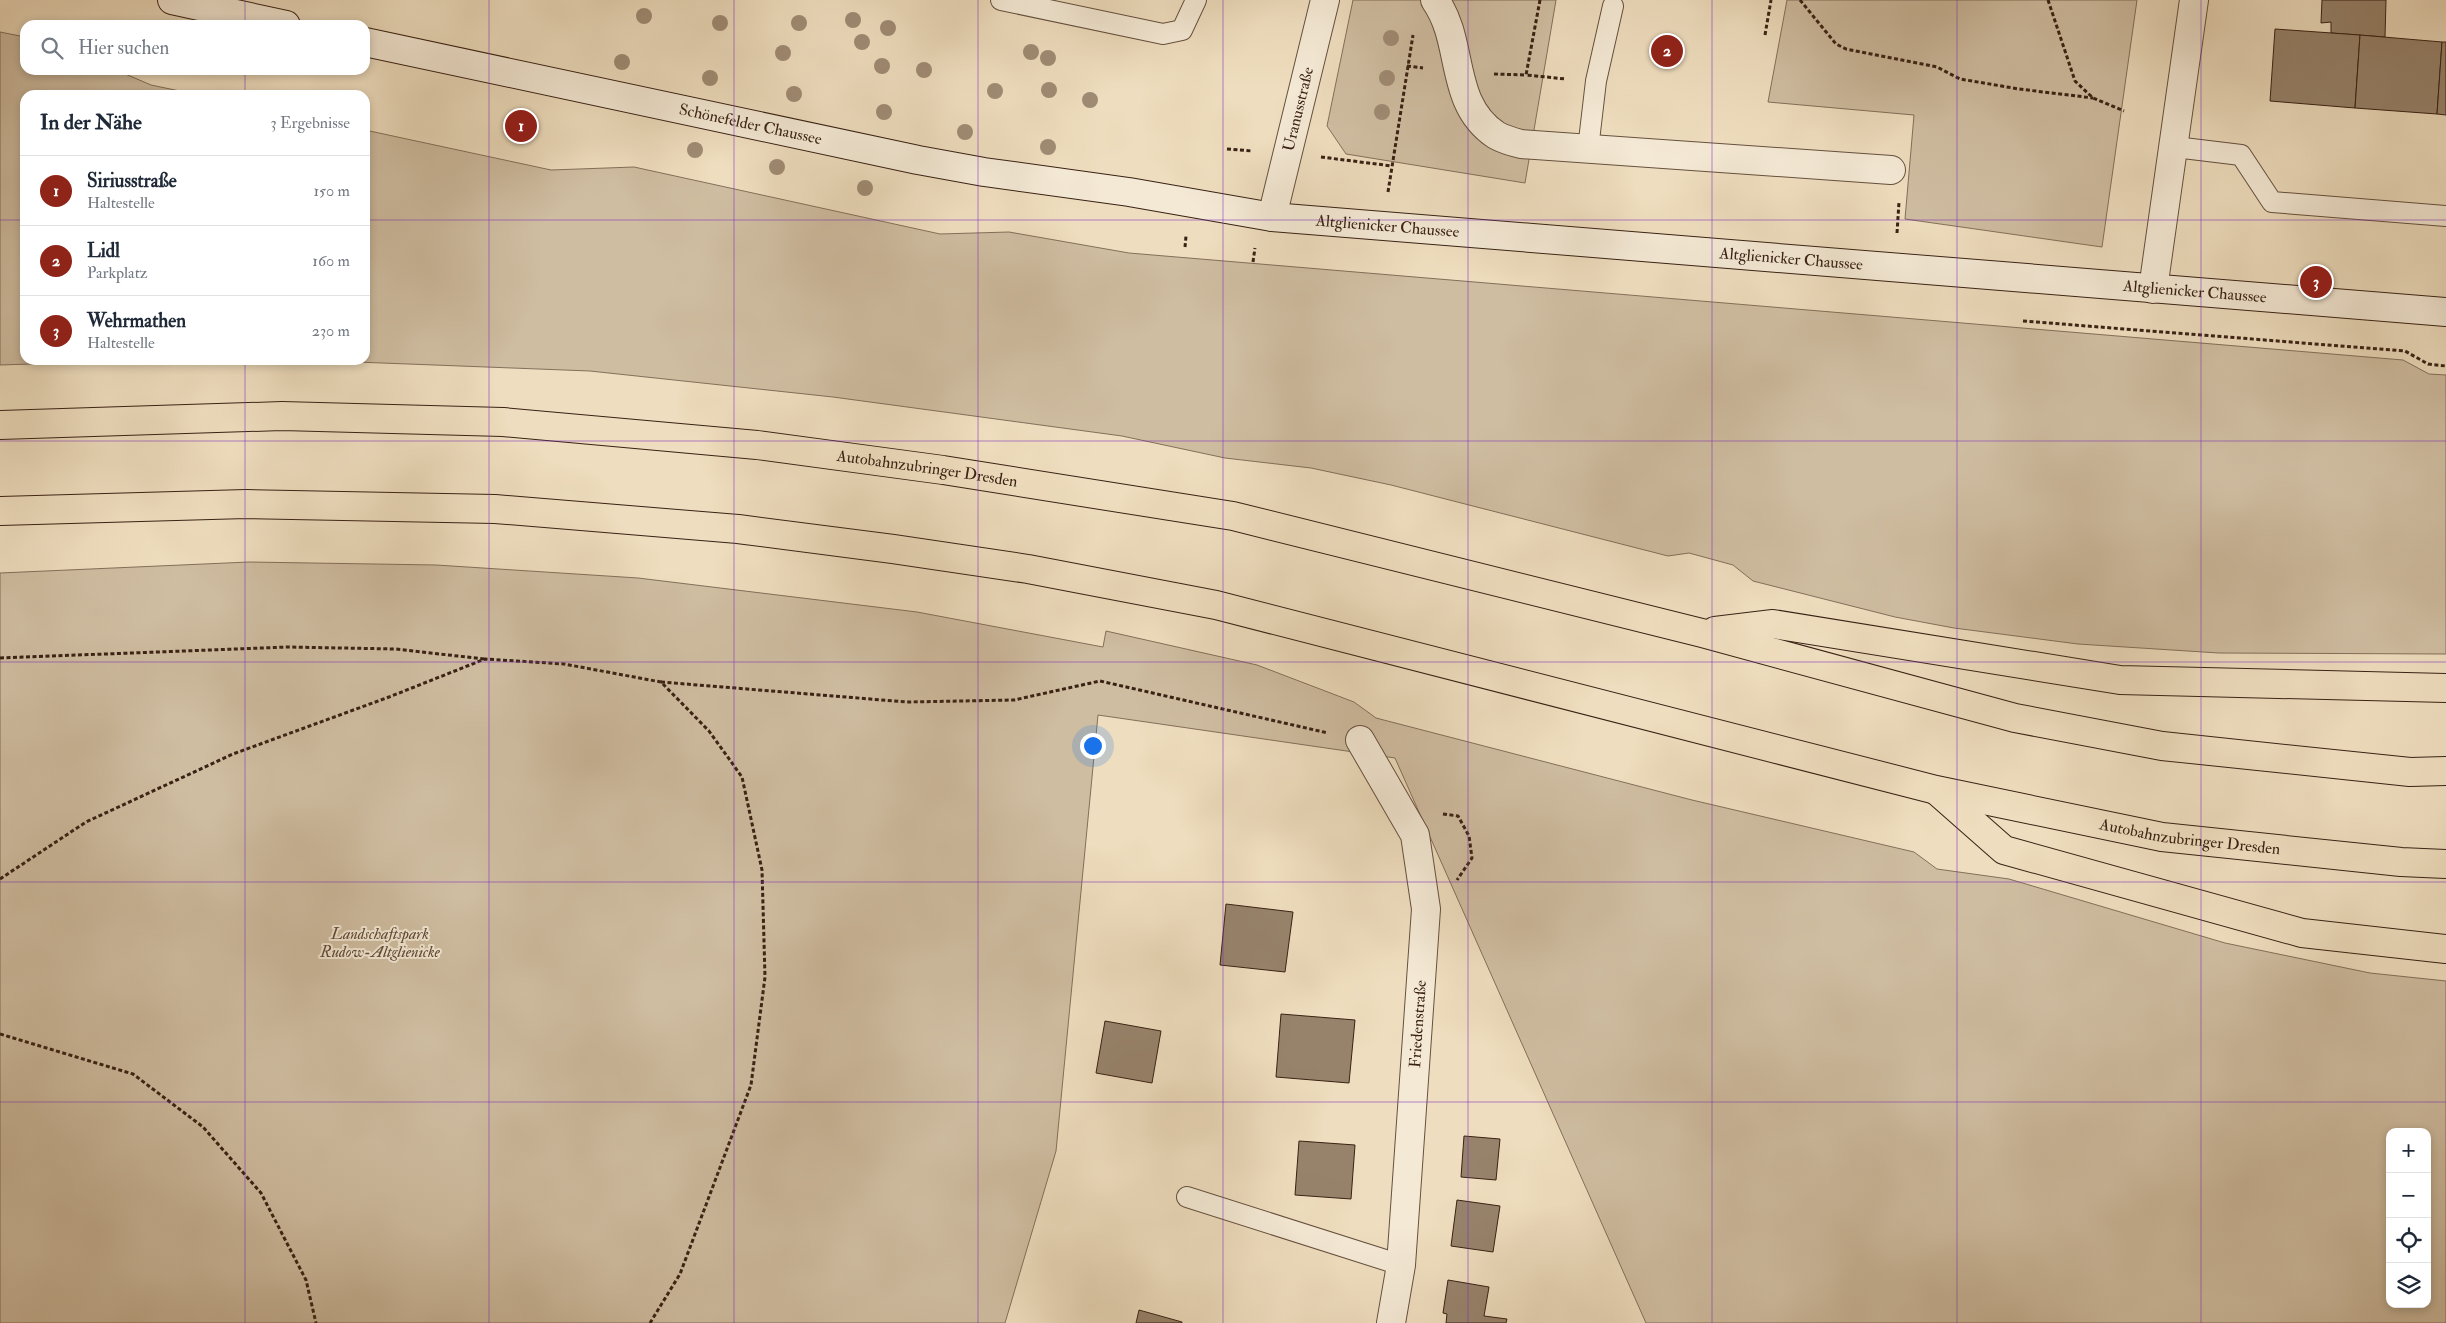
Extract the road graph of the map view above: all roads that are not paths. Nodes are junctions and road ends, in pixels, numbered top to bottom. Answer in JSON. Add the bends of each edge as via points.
{"nodes":[{"id":1,"x":172,"y":0,"type":"edge"},
{"id":2,"x":1001,"y":0,"type":"edge"},
{"id":3,"x":1196,"y":0,"type":"edge"},
{"id":4,"x":1326,"y":0,"type":"edge"},
{"id":5,"x":1435,"y":0,"type":"edge"},
{"id":6,"x":2194,"y":0,"type":"edge"},
{"id":7,"x":1613,"y":6,"type":"dead end"},
{"id":8,"x":263,"y":20,"type":"edge"},
{"id":9,"x":370,"y":43,"type":"edge"},
{"id":10,"x":2175,"y":147,"type":"junction"},
{"id":11,"x":1588,"y":149,"type":"junction"},
{"id":12,"x":1891,"y":170,"type":"dead end"},
{"id":13,"x":1137,"y":194,"type":"joint"},
{"id":14,"x":2446,"y":216,"type":"edge"},
{"id":15,"x":1272,"y":217,"type":"junction"},
{"id":16,"x":2153,"y":289,"type":"junction"},
{"id":17,"x":2446,"y":312,"type":"edge"},
{"id":18,"x":0,"y":425,"type":"edge"},
{"id":19,"x":0,"y":511,"type":"edge"},
{"id":20,"x":1702,"y":633,"type":"junction"},
{"id":21,"x":2446,"y":688,"type":"edge"},
{"id":22,"x":1360,"y":740,"type":"road end"},
{"id":23,"x":2446,"y":771,"type":"edge"},
{"id":24,"x":1936,"y":790,"type":"junction"},
{"id":25,"x":2446,"y":864,"type":"edge"},
{"id":26,"x":2446,"y":949,"type":"edge"},
{"id":27,"x":1187,"y":1197,"type":"dead end"},
{"id":28,"x":1401,"y":1265,"type":"junction"},
{"id":29,"x":1391,"y":1323,"type":"edge"}],
"edges":[{"from":1,"to":8,"type":"main road"},
{"from":2,"to":3,"type":"lane","via":[[1163,34],[1182,30]]},
{"from":4,"to":15,"type":"main road","name":"Uranusstraße"},
{"from":5,"to":11,"type":"main road","via":[[1445,17],[1466,100],[1479,120],[1496,136],[1521,144]]},
{"from":6,"to":10,"type":"main road"},
{"from":7,"to":11,"type":"lane","via":[[1596,81]]},
{"from":9,"to":13,"type":"main road","name":"Schönefelder Chaussee","via":[[918,160]]},
{"from":10,"to":14,"type":"lane","via":[[2241,154],[2272,202]]},
{"from":10,"to":16,"type":"main road"},
{"from":11,"to":12,"type":"main road"},
{"from":13,"to":15,"type":"main road","name":"Altglienicker Chaussee"},
{"from":15,"to":16,"type":"main road","name":"Altglienicker Chaussee"},
{"from":16,"to":17,"type":"main road","name":"Altglienicker Chaussee"},
{"from":18,"to":20,"type":"highway","name":"Autobahnzubringer Dresden","via":[[236,417],[503,422],[757,445],[943,470],[1233,516]]},
{"from":19,"to":24,"type":"highway","name":"Autobahnzubringer Dresden","via":[[246,504],[495,509],[738,529],[894,548],[1028,569],[1216,605]]},
{"from":20,"to":21,"type":"highway","via":[[1773,624],[2120,680]]},
{"from":20,"to":23,"type":"highway","name":"Autobahnzubringer Dresden","via":[[2015,718],[2162,746],[2410,772]]},
{"from":22,"to":28,"type":"main road","name":"Friedenstraße","via":[[1415,835],[1426,909]]},
{"from":24,"to":25,"type":"highway","name":"Autobahnzubringer Dresden","via":[[2162,837]]},
{"from":24,"to":26,"type":"highway","via":[[2004,850],[2302,933]]},
{"from":27,"to":28,"type":"lane"},
{"from":28,"to":29,"type":"main road","name":"Friedenstraße"}]}
